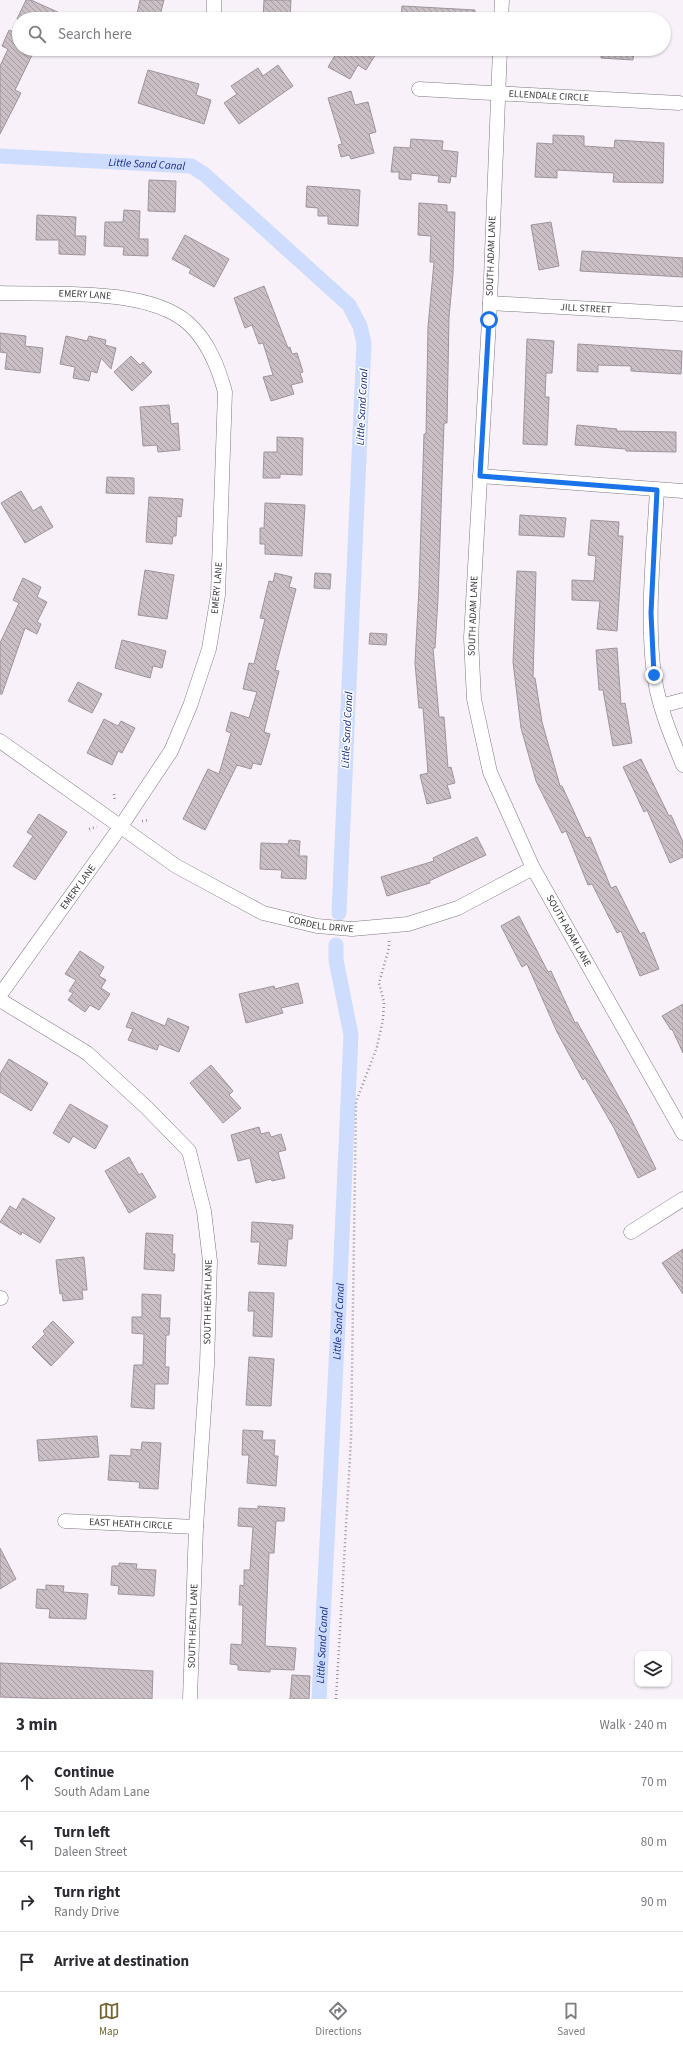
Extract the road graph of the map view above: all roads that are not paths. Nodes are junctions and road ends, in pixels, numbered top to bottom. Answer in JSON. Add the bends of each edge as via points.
{"nodes":[{"id":1,"x":214,"y":0,"type":"edge"},
{"id":2,"x":502,"y":0,"type":"edge"},
{"id":3,"x":214,"y":12,"type":"edge"},
{"id":4,"x":501,"y":12,"type":"edge"},
{"id":5,"x":500,"y":56,"type":"edge"},
{"id":6,"x":419,"y":89,"type":"dead end"},
{"id":7,"x":498,"y":93,"type":"junction"},
{"id":8,"x":679,"y":103,"type":"dead end"},
{"id":9,"x":0,"y":293,"type":"edge"},
{"id":10,"x":490,"y":303,"type":"junction"},
{"id":11,"x":683,"y":314,"type":"edge"},
{"id":12,"x":480,"y":476,"type":"junction"},
{"id":13,"x":657,"y":490,"type":"junction"},
{"id":14,"x":683,"y":491,"type":"edge"},
{"id":15,"x":683,"y":700,"type":"edge"},
{"id":16,"x":661,"y":706,"type":"junction"},
{"id":17,"x":0,"y":741,"type":"edge"},
{"id":18,"x":683,"y":765,"type":"edge"},
{"id":19,"x":122,"y":826,"type":"junction"},
{"id":20,"x":533,"y":868,"type":"junction"},
{"id":21,"x":0,"y":995,"type":"edge"},
{"id":22,"x":0,"y":1000,"type":"edge"},
{"id":23,"x":683,"y":1133,"type":"edge"},
{"id":24,"x":683,"y":1199,"type":"edge"},
{"id":25,"x":631,"y":1232,"type":"dead end"},
{"id":26,"x":65,"y":1521,"type":"dead end"},
{"id":27,"x":196,"y":1527,"type":"junction"},
{"id":28,"x":190,"y":1699,"type":"edge"}],
"edges":[{"from":1,"to":3,"type":"street"},
{"from":2,"to":4,"type":"street"},
{"from":5,"to":7,"type":"street","name":"SOUTH ADAM LANE"},
{"from":6,"to":7,"type":"street","name":"ELLENDALE CIRCLE"},
{"from":7,"to":8,"type":"street","name":"ELLENDALE CIRCLE"},
{"from":7,"to":10,"type":"street","name":"SOUTH ADAM LANE"},
{"from":9,"to":19,"type":"street","name":"EMERY LANE","via":[[132,298],[163,308],[188,324],[207,346],[218,367],[225,392],[218,595],[209,649],[190,706],[171,751]]},
{"from":10,"to":11,"type":"street","name":"JILL STREET"},
{"from":10,"to":12,"type":"street","name":"SOUTH ADAM LANE"},
{"from":12,"to":13,"type":"street"},
{"from":12,"to":20,"type":"street","name":"SOUTH ADAM LANE","via":[[471,638],[474,699],[490,772]]},
{"from":13,"to":14,"type":"street"},
{"from":13,"to":16,"type":"street","via":[[651,613],[653,667]]},
{"from":15,"to":16,"type":"street"},
{"from":16,"to":18,"type":"street"},
{"from":17,"to":19,"type":"street","name":"CORDELL DRIVE"},
{"from":19,"to":20,"type":"street","name":"CORDELL DRIVE","via":[[176,866],[263,913],[317,926],[352,929],[408,924],[458,908]]},
{"from":19,"to":21,"type":"street","name":"EMERY LANE"},
{"from":20,"to":23,"type":"street","name":"SOUTH ADAM LANE"},
{"from":22,"to":27,"type":"street","name":"SOUTH HEATH LANE","via":[[87,1053],[189,1151],[204,1211],[210,1261],[207,1365]]},
{"from":24,"to":25,"type":"street"},
{"from":26,"to":27,"type":"street","name":"EAST HEATH CIRCLE"},
{"from":27,"to":28,"type":"street","name":"SOUTH HEATH LANE"}]}
